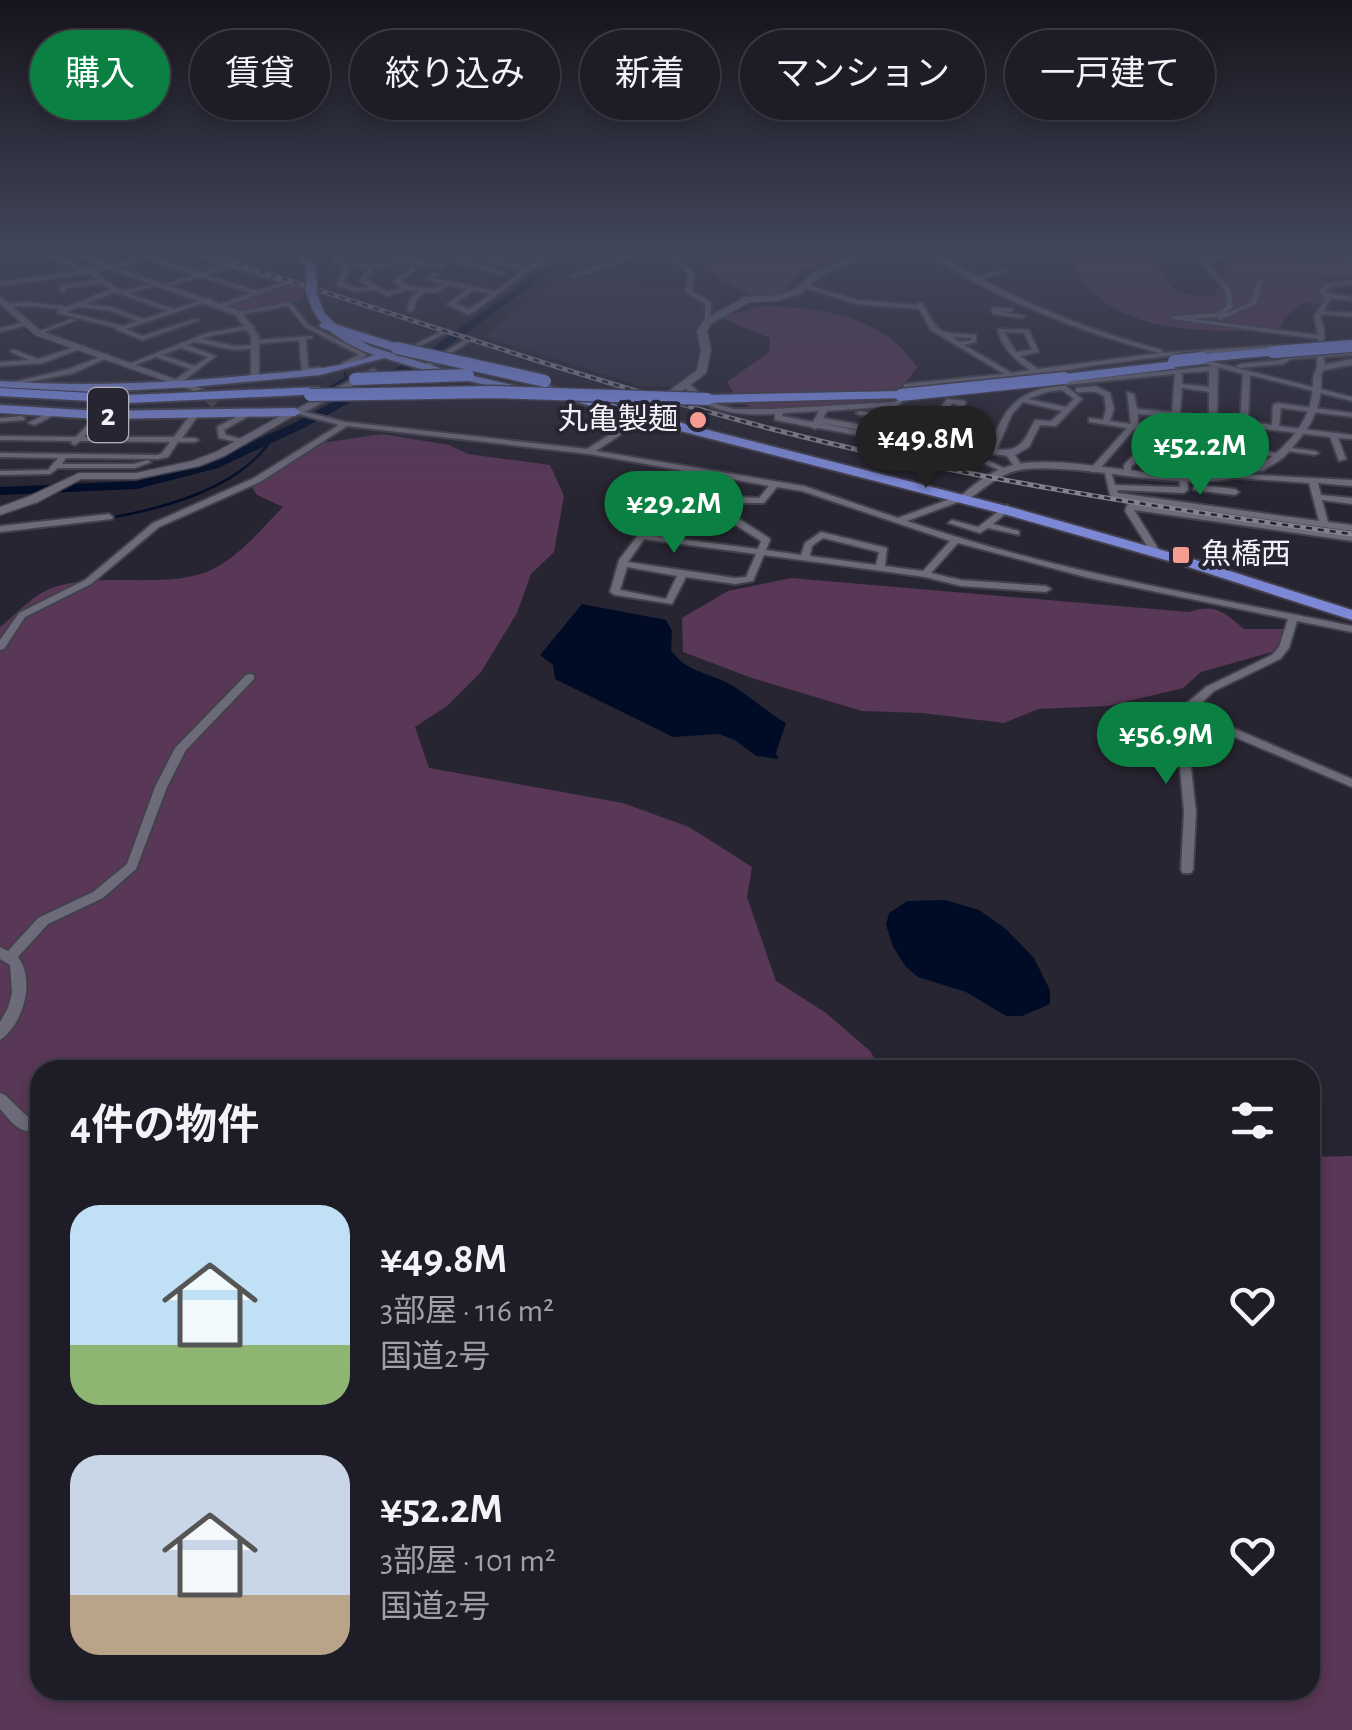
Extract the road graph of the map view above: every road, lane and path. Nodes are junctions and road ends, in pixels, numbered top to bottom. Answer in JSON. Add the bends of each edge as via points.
{"nodes":[{"id":1,"x":38,"y":334,"type":"edge"},
{"id":2,"x":209,"y":334,"type":"edge"},
{"id":3,"x":254,"y":334,"type":"edge"},
{"id":4,"x":315,"y":334,"type":"edge"},
{"id":5,"x":329,"y":334,"type":"edge"},
{"id":6,"x":332,"y":334,"type":"edge"},
{"id":7,"x":441,"y":334,"type":"edge"},
{"id":8,"x":702,"y":334,"type":"edge"},
{"id":9,"x":1001,"y":334,"type":"edge"},
{"id":10,"x":1028,"y":334,"type":"edge"},
{"id":11,"x":1098,"y":334,"type":"edge"},
{"id":12,"x":1273,"y":334,"type":"edge"},
{"id":13,"x":1319,"y":334,"type":"edge"},
{"id":14,"x":942,"y":335,"type":"joint"},
{"id":15,"x":302,"y":338,"type":"junction"},
{"id":16,"x":194,"y":339,"type":"junction"},
{"id":17,"x":470,"y":339,"type":"dead end"},
{"id":18,"x":1319,"y":341,"type":"junction"},
{"id":19,"x":1196,"y":342,"type":"dead end"},
{"id":20,"x":256,"y":344,"type":"junction"},
{"id":21,"x":958,"y":344,"type":"junction"},
{"id":22,"x":180,"y":345,"type":"junction"},
{"id":23,"x":82,"y":347,"type":"junction"},
{"id":24,"x":1352,"y":348,"type":"edge"},
{"id":25,"x":13,"y":351,"type":"dead end"},
{"id":26,"x":66,"y":353,"type":"junction"},
{"id":27,"x":1279,"y":353,"type":"junction"},
{"id":28,"x":156,"y":354,"type":"junction"},
{"id":29,"x":390,"y":354,"type":"junction"},
{"id":30,"x":1016,"y":354,"type":"junction"},
{"id":31,"x":1319,"y":356,"type":"junction"},
{"id":32,"x":103,"y":357,"type":"junction"},
{"id":33,"x":37,"y":361,"type":"junction"},
{"id":34,"x":1179,"y":361,"type":"junction"},
{"id":35,"x":1209,"y":362,"type":"junction"},
{"id":36,"x":0,"y":364,"type":"edge"},
{"id":37,"x":134,"y":364,"type":"junction"},
{"id":38,"x":1352,"y":364,"type":"edge"},
{"id":39,"x":426,"y":366,"type":"junction"},
{"id":40,"x":1228,"y":367,"type":"junction"},
{"id":41,"x":195,"y":368,"type":"junction"},
{"id":42,"x":1321,"y":368,"type":"junction"},
{"id":43,"x":374,"y":371,"type":"dead end"},
{"id":44,"x":1247,"y":372,"type":"junction"},
{"id":45,"x":1012,"y":376,"type":"junction"},
{"id":46,"x":255,"y":378,"type":"junction"},
{"id":47,"x":179,"y":380,"type":"junction"},
{"id":48,"x":1057,"y":380,"type":"junction"},
{"id":49,"x":390,"y":386,"type":"dead end"},
{"id":50,"x":687,"y":386,"type":"junction"},
{"id":51,"x":1179,"y":386,"type":"junction"},
{"id":52,"x":195,"y":387,"type":"junction"},
{"id":53,"x":1319,"y":389,"type":"junction"},
{"id":54,"x":1213,"y":390,"type":"junction"},
{"id":55,"x":1130,"y":394,"type":"dead end"},
{"id":56,"x":708,"y":395,"type":"junction"},
{"id":57,"x":896,"y":396,"type":"junction"},
{"id":58,"x":43,"y":399,"type":"junction"},
{"id":59,"x":564,"y":399,"type":"junction"},
{"id":60,"x":1348,"y":399,"type":"edge"},
{"id":61,"x":1023,"y":400,"type":"junction"},
{"id":62,"x":304,"y":404,"type":"junction"},
{"id":63,"x":1,"y":405,"type":"edge"},
{"id":64,"x":824,"y":409,"type":"junction"},
{"id":65,"x":1068,"y":410,"type":"junction"},
{"id":66,"x":779,"y":411,"type":"junction"},
{"id":67,"x":1134,"y":411,"type":"junction"},
{"id":68,"x":1314,"y":411,"type":"junction"},
{"id":69,"x":248,"y":413,"type":"junction"},
{"id":70,"x":194,"y":414,"type":"junction"},
{"id":71,"x":871,"y":414,"type":"junction"},
{"id":72,"x":939,"y":414,"type":"junction"},
{"id":73,"x":52,"y":415,"type":"junction"},
{"id":74,"x":1176,"y":415,"type":"junction"},
{"id":75,"x":1352,"y":415,"type":"edge"},
{"id":76,"x":98,"y":416,"type":"junction"},
{"id":77,"x":642,"y":416,"type":"junction"},
{"id":78,"x":952,"y":417,"type":"junction"},
{"id":79,"x":20,"y":418,"type":"dead end"},
{"id":80,"x":1092,"y":420,"type":"dead end"},
{"id":81,"x":1213,"y":420,"type":"junction"},
{"id":82,"x":916,"y":421,"type":"junction"},
{"id":83,"x":1106,"y":422,"type":"junction"},
{"id":84,"x":1231,"y":422,"type":"junction"},
{"id":85,"x":32,"y":423,"type":"dead end"},
{"id":86,"x":346,"y":424,"type":"junction"},
{"id":87,"x":1244,"y":424,"type":"junction"},
{"id":88,"x":680,"y":426,"type":"joint"},
{"id":89,"x":1132,"y":426,"type":"junction"},
{"id":90,"x":1275,"y":428,"type":"junction"},
{"id":91,"x":1301,"y":433,"type":"junction"},
{"id":92,"x":1181,"y":435,"type":"dead end"},
{"id":93,"x":1334,"y":435,"type":"junction"},
{"id":94,"x":1352,"y":437,"type":"edge"},
{"id":95,"x":0,"y":438,"type":"edge"},
{"id":96,"x":78,"y":439,"type":"junction"},
{"id":97,"x":176,"y":440,"type":"junction"},
{"id":98,"x":196,"y":440,"type":"dead end"},
{"id":99,"x":872,"y":441,"type":"dead end"},
{"id":100,"x":242,"y":442,"type":"junction"},
{"id":101,"x":934,"y":442,"type":"junction"},
{"id":102,"x":1228,"y":445,"type":"junction"},
{"id":103,"x":589,"y":452,"type":"junction"},
{"id":104,"x":992,"y":452,"type":"junction"},
{"id":105,"x":1284,"y":452,"type":"junction"},
{"id":106,"x":1314,"y":453,"type":"dead end"},
{"id":107,"x":1010,"y":454,"type":"junction"},
{"id":108,"x":1190,"y":454,"type":"junction"},
{"id":109,"x":0,"y":455,"type":"edge"},
{"id":110,"x":64,"y":456,"type":"junction"},
{"id":111,"x":158,"y":458,"type":"junction"},
{"id":112,"x":1342,"y":460,"type":"dead end"},
{"id":113,"x":55,"y":466,"type":"junction"},
{"id":114,"x":1020,"y":467,"type":"junction"},
{"id":115,"x":1262,"y":469,"type":"junction"},
{"id":116,"x":1094,"y":470,"type":"junction"},
{"id":117,"x":1006,"y":471,"type":"junction"},
{"id":118,"x":1108,"y":471,"type":"junction"},
{"id":119,"x":1128,"y":472,"type":"junction"},
{"id":120,"x":0,"y":473,"type":"edge"},
{"id":121,"x":705,"y":474,"type":"junction"},
{"id":122,"x":1183,"y":476,"type":"junction"},
{"id":123,"x":1238,"y":476,"type":"junction"},
{"id":124,"x":1218,"y":477,"type":"junction"},
{"id":125,"x":731,"y":478,"type":"junction"},
{"id":126,"x":1281,"y":480,"type":"junction"},
{"id":127,"x":1312,"y":481,"type":"junction"},
{"id":128,"x":1352,"y":484,"type":"edge"},
{"id":129,"x":774,"y":485,"type":"junction"},
{"id":130,"x":1112,"y":487,"type":"junction"},
{"id":131,"x":1152,"y":488,"type":"junction"},
{"id":132,"x":1197,"y":488,"type":"dead end"},
{"id":133,"x":1218,"y":490,"type":"junction"},
{"id":134,"x":1235,"y":492,"type":"dead end"},
{"id":135,"x":1284,"y":492,"type":"dead end"},
{"id":136,"x":966,"y":496,"type":"junction"},
{"id":137,"x":723,"y":497,"type":"junction"},
{"id":138,"x":1317,"y":497,"type":"junction"},
{"id":139,"x":642,"y":498,"type":"dead end"},
{"id":140,"x":740,"y":498,"type":"junction"},
{"id":141,"x":837,"y":499,"type":"junction"},
{"id":142,"x":1154,"y":501,"type":"junction"},
{"id":143,"x":1352,"y":501,"type":"edge"},
{"id":144,"x":688,"y":503,"type":"junction"},
{"id":145,"x":1007,"y":508,"type":"junction"},
{"id":146,"x":821,"y":510,"type":"dead end"},
{"id":147,"x":0,"y":511,"type":"edge"},
{"id":148,"x":109,"y":517,"type":"dead end"},
{"id":149,"x":899,"y":521,"type":"junction"},
{"id":150,"x":952,"y":523,"type":"dead end"},
{"id":151,"x":987,"y":525,"type":"junction"},
{"id":152,"x":1324,"y":525,"type":"junction"},
{"id":153,"x":1352,"y":528,"type":"edge"},
{"id":154,"x":0,"y":529,"type":"edge"},
{"id":155,"x":1016,"y":533,"type":"dead end"},
{"id":156,"x":1352,"y":538,"type":"edge"},
{"id":157,"x":956,"y":540,"type":"junction"},
{"id":158,"x":976,"y":545,"type":"junction"},
{"id":159,"x":1154,"y":550,"type":"junction"},
{"id":160,"x":762,"y":554,"type":"junction"},
{"id":161,"x":968,"y":556,"type":"dead end"},
{"id":162,"x":804,"y":559,"type":"junction"},
{"id":163,"x":622,"y":564,"type":"junction"},
{"id":164,"x":880,"y":568,"type":"junction"},
{"id":165,"x":684,"y":574,"type":"junction"},
{"id":166,"x":925,"y":574,"type":"junction"},
{"id":167,"x":1046,"y":590,"type":"dead end"},
{"id":168,"x":1294,"y":616,"type":"junction"},
{"id":169,"x":1352,"y":616,"type":"edge"},
{"id":170,"x":15,"y":624,"type":"junction"},
{"id":171,"x":1352,"y":629,"type":"edge"},
{"id":172,"x":0,"y":632,"type":"edge"},
{"id":173,"x":0,"y":646,"type":"edge"},
{"id":174,"x":250,"y":677,"type":"dead end"},
{"id":175,"x":1186,"y":712,"type":"junction"},
{"id":176,"x":1352,"y":783,"type":"edge"},
{"id":177,"x":1188,"y":870,"type":"dead end"},
{"id":178,"x":5,"y":955,"type":"edge"},
{"id":179,"x":0,"y":1034,"type":"edge"},
{"id":180,"x":0,"y":1099,"type":"edge"},
{"id":181,"x":26,"y":1125,"type":"dead end"}],
"edges":[{"from":1,"to":23,"type":"main road"},
{"from":2,"to":16,"type":"street"},
{"from":3,"to":20,"type":"street"},
{"from":4,"to":15,"type":"street"},
{"from":5,"to":15,"type":"street","via":[[364,355],[337,367],[304,370]]},
{"from":6,"to":29,"type":"highway"},
{"from":7,"to":29,"type":"street"},
{"from":8,"to":50,"type":"main road","via":[[706,363]]},
{"from":9,"to":30,"type":"street"},
{"from":10,"to":30,"type":"street","via":[[1036,352]]},
{"from":11,"to":34,"type":"street"},
{"from":12,"to":18,"type":"street"},
{"from":13,"to":18,"type":"street"},
{"from":14,"to":21,"type":"street"},
{"from":14,"to":21,"type":"street","via":[[974,336]]},
{"from":15,"to":20,"type":"street"},
{"from":16,"to":20,"type":"street","via":[[235,348]]},
{"from":16,"to":22,"type":"street"},
{"from":17,"to":39,"type":"street"},
{"from":18,"to":24,"type":"street"},
{"from":18,"to":27,"type":"street"},
{"from":18,"to":31,"type":"street"},
{"from":19,"to":34,"type":"street"},
{"from":20,"to":46,"type":"street"},
{"from":21,"to":45,"type":"street"},
{"from":22,"to":28,"type":"street"},
{"from":22,"to":41,"type":"street","via":[[213,356]]},
{"from":23,"to":26,"type":"street"},
{"from":23,"to":32,"type":"main road"},
{"from":24,"to":27,"type":"highway","number":"2","bridge":true},
{"from":24,"to":31,"type":"street"},
{"from":25,"to":33,"type":"street"},
{"from":26,"to":32,"type":"street"},
{"from":26,"to":33,"type":"street"},
{"from":27,"to":31,"type":"street"},
{"from":27,"to":34,"type":"street","via":[[1259,346]]},
{"from":27,"to":35,"type":"highway","number":"2"},
{"from":27,"to":40,"type":"street","via":[[1283,362]]},
{"from":28,"to":37,"type":"street"},
{"from":28,"to":41,"type":"street"},
{"from":29,"to":39,"type":"highway"},
{"from":29,"to":46,"type":"highway","number":"2","via":[[352,368]]},
{"from":29,"to":56,"type":"highway","bridge":true,"via":[[552,382]]},
{"from":30,"to":48,"type":"street"},
{"from":31,"to":42,"type":"street"},
{"from":32,"to":37,"type":"main road"},
{"from":32,"to":63,"type":"street","via":[[67,372],[27,376]]},
{"from":33,"to":36,"type":"street"},
{"from":34,"to":35,"type":"highway","number":"2","bridge":true},
{"from":34,"to":40,"type":"street"},
{"from":34,"to":48,"type":"highway","number":"2"},
{"from":34,"to":51,"type":"street"},
{"from":35,"to":40,"type":"street"},
{"from":35,"to":54,"type":"street"},
{"from":37,"to":47,"type":"main road"},
{"from":38,"to":42,"type":"street"},
{"from":39,"to":49,"type":"street"},
{"from":39,"to":59,"type":"highway"},
{"from":40,"to":44,"type":"street"},
{"from":41,"to":47,"type":"street"},
{"from":42,"to":53,"type":"street"},
{"from":43,"to":62,"type":"street"},
{"from":44,"to":53,"type":"street"},
{"from":44,"to":87,"type":"street"},
{"from":45,"to":48,"type":"street"},
{"from":45,"to":64,"type":"street","via":[[907,386],[908,397],[896,404]]},
{"from":46,"to":52,"type":"highway","number":"2"},
{"from":47,"to":52,"type":"main road"},
{"from":48,"to":57,"type":"highway","number":"2","bridge":true},
{"from":48,"to":61,"type":"street"},
{"from":48,"to":65,"type":"street","via":[[1078,399]]},
{"from":48,"to":83,"type":"street","via":[[1107,395]]},
{"from":50,"to":66,"type":"street","via":[[714,407]]},
{"from":50,"to":77,"type":"main road"},
{"from":51,"to":54,"type":"street"},
{"from":51,"to":74,"type":"street"},
{"from":52,"to":63,"type":"highway","number":"2"},
{"from":53,"to":60,"type":"street"},
{"from":53,"to":68,"type":"street"},
{"from":54,"to":81,"type":"street"},
{"from":55,"to":67,"type":"street"},
{"from":56,"to":57,"type":"highway","number":"2"},
{"from":56,"to":62,"type":"highway","number":"2","bridge":true,"via":[[493,392]]},
{"from":57,"to":71,"type":"street"},
{"from":58,"to":62,"type":"highway","number":"2"},
{"from":58,"to":62,"type":"highway","via":[[138,406]]},
{"from":58,"to":63,"type":"highway","number":"2"},
{"from":58,"to":77,"type":"highway","bridge":true,"via":[[450,374],[539,387]]},
{"from":59,"to":62,"type":"highway","bridge":true},
{"from":59,"to":77,"type":"highway"},
{"from":61,"to":65,"type":"street"},
{"from":61,"to":104,"type":"street","via":[[1011,406]]},
{"from":62,"to":69,"type":"highway","number":"2"},
{"from":62,"to":86,"type":"street"},
{"from":62,"to":100,"type":"main road"},
{"from":63,"to":73,"type":"highway","number":"2"},
{"from":63,"to":79,"type":"street"},
{"from":64,"to":66,"type":"street"},
{"from":64,"to":66,"type":"street","via":[[817,423],[778,418]]},
{"from":64,"to":71,"type":"street"},
{"from":65,"to":107,"type":"street","via":[[1053,424],[1038,422],[1026,445]]},
{"from":67,"to":74,"type":"street"},
{"from":67,"to":89,"type":"street"},
{"from":68,"to":75,"type":"street"},
{"from":68,"to":90,"type":"street","via":[[1278,405]]},
{"from":68,"to":91,"type":"street"},
{"from":69,"to":70,"type":"highway","number":"2"},
{"from":69,"to":100,"type":"street","via":[[220,429],[222,436]]},
{"from":70,"to":76,"type":"highway","number":"2"},
{"from":70,"to":97,"type":"street"},
{"from":71,"to":82,"type":"street"},
{"from":72,"to":78,"type":"street"},
{"from":72,"to":78,"type":"street","via":[[950,401],[962,403]]},
{"from":72,"to":82,"type":"street","via":[[924,412]]},
{"from":73,"to":76,"type":"highway","number":"2"},
{"from":73,"to":85,"type":"street"},
{"from":74,"to":81,"type":"street"},
{"from":76,"to":96,"type":"street"},
{"from":77,"to":88,"type":"highway"},
{"from":77,"to":103,"type":"street"},
{"from":78,"to":101,"type":"street"},
{"from":80,"to":83,"type":"street"},
{"from":81,"to":84,"type":"street"},
{"from":82,"to":101,"type":"street","via":[[904,437]]},
{"from":83,"to":89,"type":"street"},
{"from":84,"to":87,"type":"street"},
{"from":84,"to":102,"type":"street"},
{"from":86,"to":103,"type":"street"},
{"from":86,"to":170,"type":"street","via":[[257,480],[156,526],[88,582]]},
{"from":87,"to":90,"type":"street"},
{"from":88,"to":136,"type":"highway"},
{"from":89,"to":92,"type":"street"},
{"from":89,"to":116,"type":"street"},
{"from":90,"to":91,"type":"street"},
{"from":91,"to":93,"type":"street"},
{"from":91,"to":105,"type":"street"},
{"from":93,"to":94,"type":"street"},
{"from":93,"to":112,"type":"street"},
{"from":95,"to":96,"type":"street"},
{"from":96,"to":97,"type":"street"},
{"from":96,"to":110,"type":"street"},
{"from":97,"to":98,"type":"street"},
{"from":97,"to":111,"type":"street"},
{"from":99,"to":117,"type":"street"},
{"from":100,"to":147,"type":"main road","via":[[164,472],[70,480]]},
{"from":101,"to":104,"type":"street"},
{"from":102,"to":105,"type":"street"},
{"from":102,"to":108,"type":"street","via":[[1200,440]]},
{"from":103,"to":121,"type":"street"},
{"from":104,"to":107,"type":"street"},
{"from":105,"to":106,"type":"street"},
{"from":105,"to":115,"type":"street"},
{"from":107,"to":114,"type":"street"},
{"from":108,"to":115,"type":"street"},
{"from":108,"to":119,"type":"street","via":[[1144,449]]},
{"from":109,"to":110,"type":"street"},
{"from":110,"to":111,"type":"street"},
{"from":110,"to":113,"type":"street"},
{"from":111,"to":113,"type":"street","via":[[135,466]]},
{"from":113,"to":120,"type":"street","via":[[50,472]]},
{"from":114,"to":116,"type":"street","via":[[1054,463]]},
{"from":114,"to":117,"type":"street"},
{"from":115,"to":123,"type":"street"},
{"from":116,"to":118,"type":"street"},
{"from":117,"to":136,"type":"street"},
{"from":118,"to":119,"type":"street"},
{"from":118,"to":130,"type":"street"},
{"from":119,"to":122,"type":"street"},
{"from":121,"to":125,"type":"street"},
{"from":121,"to":144,"type":"street"},
{"from":122,"to":124,"type":"street"},
{"from":122,"to":131,"type":"street","via":[[1184,490]]},
{"from":123,"to":124,"type":"street"},
{"from":123,"to":126,"type":"street"},
{"from":124,"to":133,"type":"street"},
{"from":125,"to":129,"type":"street"},
{"from":125,"to":137,"type":"street"},
{"from":126,"to":127,"type":"street"},
{"from":126,"to":135,"type":"street"},
{"from":127,"to":128,"type":"street"},
{"from":127,"to":138,"type":"street"},
{"from":129,"to":140,"type":"street","via":[[761,500]]},
{"from":129,"to":141,"type":"street"},
{"from":130,"to":131,"type":"street"},
{"from":130,"to":142,"type":"street","via":[[1114,495]]},
{"from":131,"to":142,"type":"street"},
{"from":132,"to":133,"type":"street"},
{"from":133,"to":134,"type":"street"},
{"from":136,"to":145,"type":"highway"},
{"from":136,"to":149,"type":"street"},
{"from":137,"to":140,"type":"street"},
{"from":137,"to":144,"type":"street"},
{"from":138,"to":143,"type":"street"},
{"from":138,"to":152,"type":"street"},
{"from":139,"to":144,"type":"street"},
{"from":140,"to":160,"type":"street","via":[[729,517],[766,540]]},
{"from":141,"to":146,"type":"street"},
{"from":141,"to":149,"type":"street"},
{"from":142,"to":152,"type":"street"},
{"from":145,"to":151,"type":"street"},
{"from":145,"to":159,"type":"highway"},
{"from":148,"to":154,"type":"street"},
{"from":149,"to":157,"type":"street"},
{"from":150,"to":151,"type":"street","via":[[980,530]]},
{"from":151,"to":155,"type":"street"},
{"from":152,"to":153,"type":"street"},
{"from":156,"to":159,"type":"street","via":[[1130,506]]},
{"from":157,"to":158,"type":"street"},
{"from":157,"to":166,"type":"street"},
{"from":158,"to":161,"type":"street"},
{"from":158,"to":168,"type":"street","via":[[1168,594]]},
{"from":159,"to":169,"type":"highway"},
{"from":160,"to":162,"type":"street"},
{"from":160,"to":163,"type":"street","via":[[642,536]]},
{"from":160,"to":165,"type":"street","via":[[750,578]]},
{"from":162,"to":164,"type":"street"},
{"from":162,"to":164,"type":"street","via":[[821,535],[884,550]]},
{"from":163,"to":165,"type":"street"},
{"from":163,"to":165,"type":"street","via":[[615,592],[668,602]]},
{"from":164,"to":166,"type":"street"},
{"from":166,"to":167,"type":"street"},
{"from":168,"to":171,"type":"street"},
{"from":168,"to":175,"type":"street","via":[[1276,657],[1210,689]]},
{"from":170,"to":172,"type":"street"},
{"from":170,"to":173,"type":"street"},
{"from":174,"to":178,"type":"street","via":[[181,748],[132,866],[98,895],[43,921]]},
{"from":175,"to":176,"type":"street"},
{"from":175,"to":177,"type":"street","via":[[1180,739],[1190,812]]},
{"from":178,"to":179,"type":"street","via":[[16,962],[22,989]]},
{"from":180,"to":181,"type":"street"}]}
